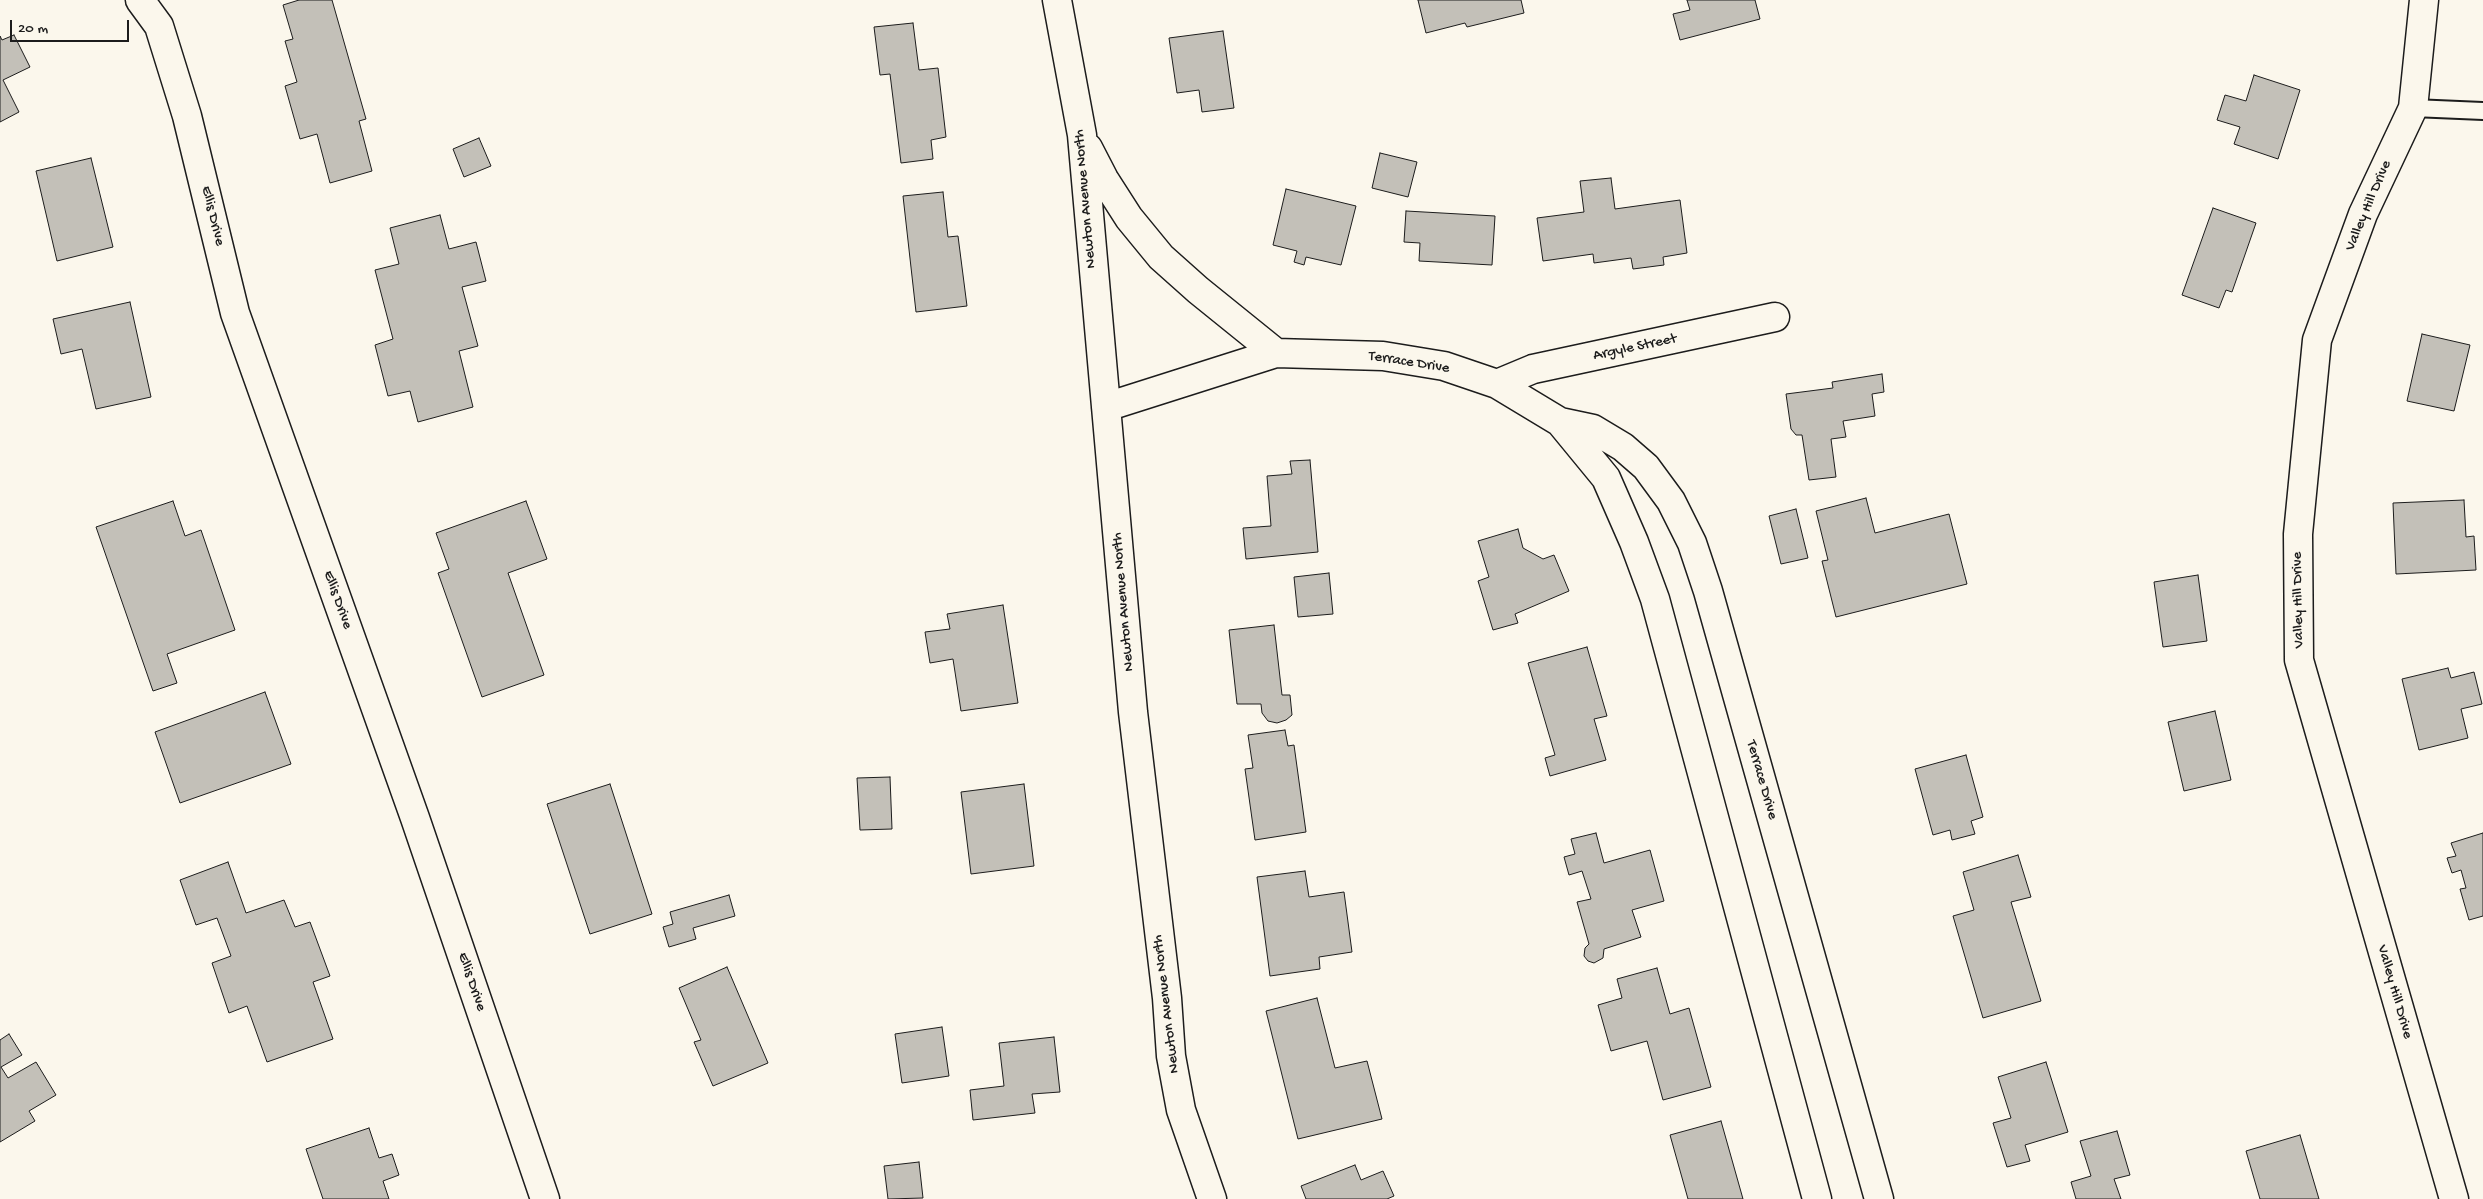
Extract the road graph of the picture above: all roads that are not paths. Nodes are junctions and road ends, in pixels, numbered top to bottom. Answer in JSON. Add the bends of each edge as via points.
{"nodes":[{"id":1,"x":140,"y":0,"type":"edge"},
{"id":2,"x":1057,"y":0,"type":"edge"},
{"id":3,"x":2424,"y":0,"type":"edge"},
{"id":4,"x":2413,"y":108,"type":"junction"},
{"id":5,"x":2483,"y":111,"type":"edge"},
{"id":6,"x":1082,"y":135,"type":"junction"},
{"id":7,"x":1775,"y":318,"type":"dead end"},
{"id":8,"x":1276,"y":353,"type":"junction"},
{"id":9,"x":1498,"y":384,"type":"junction"},
{"id":10,"x":1106,"y":407,"type":"junction"},
{"id":11,"x":1560,"y":422,"type":"junction"},
{"id":12,"x":545,"y":1199,"type":"edge"},
{"id":13,"x":1212,"y":1199,"type":"edge"},
{"id":14,"x":1817,"y":1199,"type":"edge"},
{"id":15,"x":1879,"y":1199,"type":"edge"},
{"id":16,"x":2454,"y":1199,"type":"edge"}],
"edges":[{"from":1,"to":12,"type":"street","name":"Ellis Drive","via":[[159,26],[187,116],[235,313],[415,818]]},
{"from":2,"to":6,"type":"street","name":"Newton Avenue North"},
{"from":3,"to":4,"type":"street","name":"Valley Hill Drive"},
{"from":4,"to":5,"type":"lane"},
{"from":4,"to":16,"type":"street","name":"Valley Hill Drive","via":[[2363,214],[2317,340],[2298,534],[2299,660]]},
{"from":6,"to":8,"type":"street","via":[[1129,218],[1161,257]]},
{"from":6,"to":10,"type":"street","name":"Newton Avenue North"},
{"from":7,"to":9,"type":"street","name":"Argyle Street","via":[[1533,369]]},
{"from":8,"to":9,"type":"street","name":"Terrace Drive","via":[[1383,356],[1444,366]]},
{"from":8,"to":10,"type":"street","name":"Terrace Drive"},
{"from":9,"to":11,"type":"street","name":"Terrace Drive"},
{"from":10,"to":13,"type":"street","name":"Newton Avenue North","via":[[1134,712],[1171,1056],[1182,1110]]},
{"from":11,"to":14,"type":"street","name":"Terrace Drive","via":[[1606,478],[1655,599]]},
{"from":11,"to":15,"type":"street","name":"Terrace Drive","via":[[1593,429],[1624,447],[1646,467],[1671,501],[1692,543],[1708,590]]}]}
